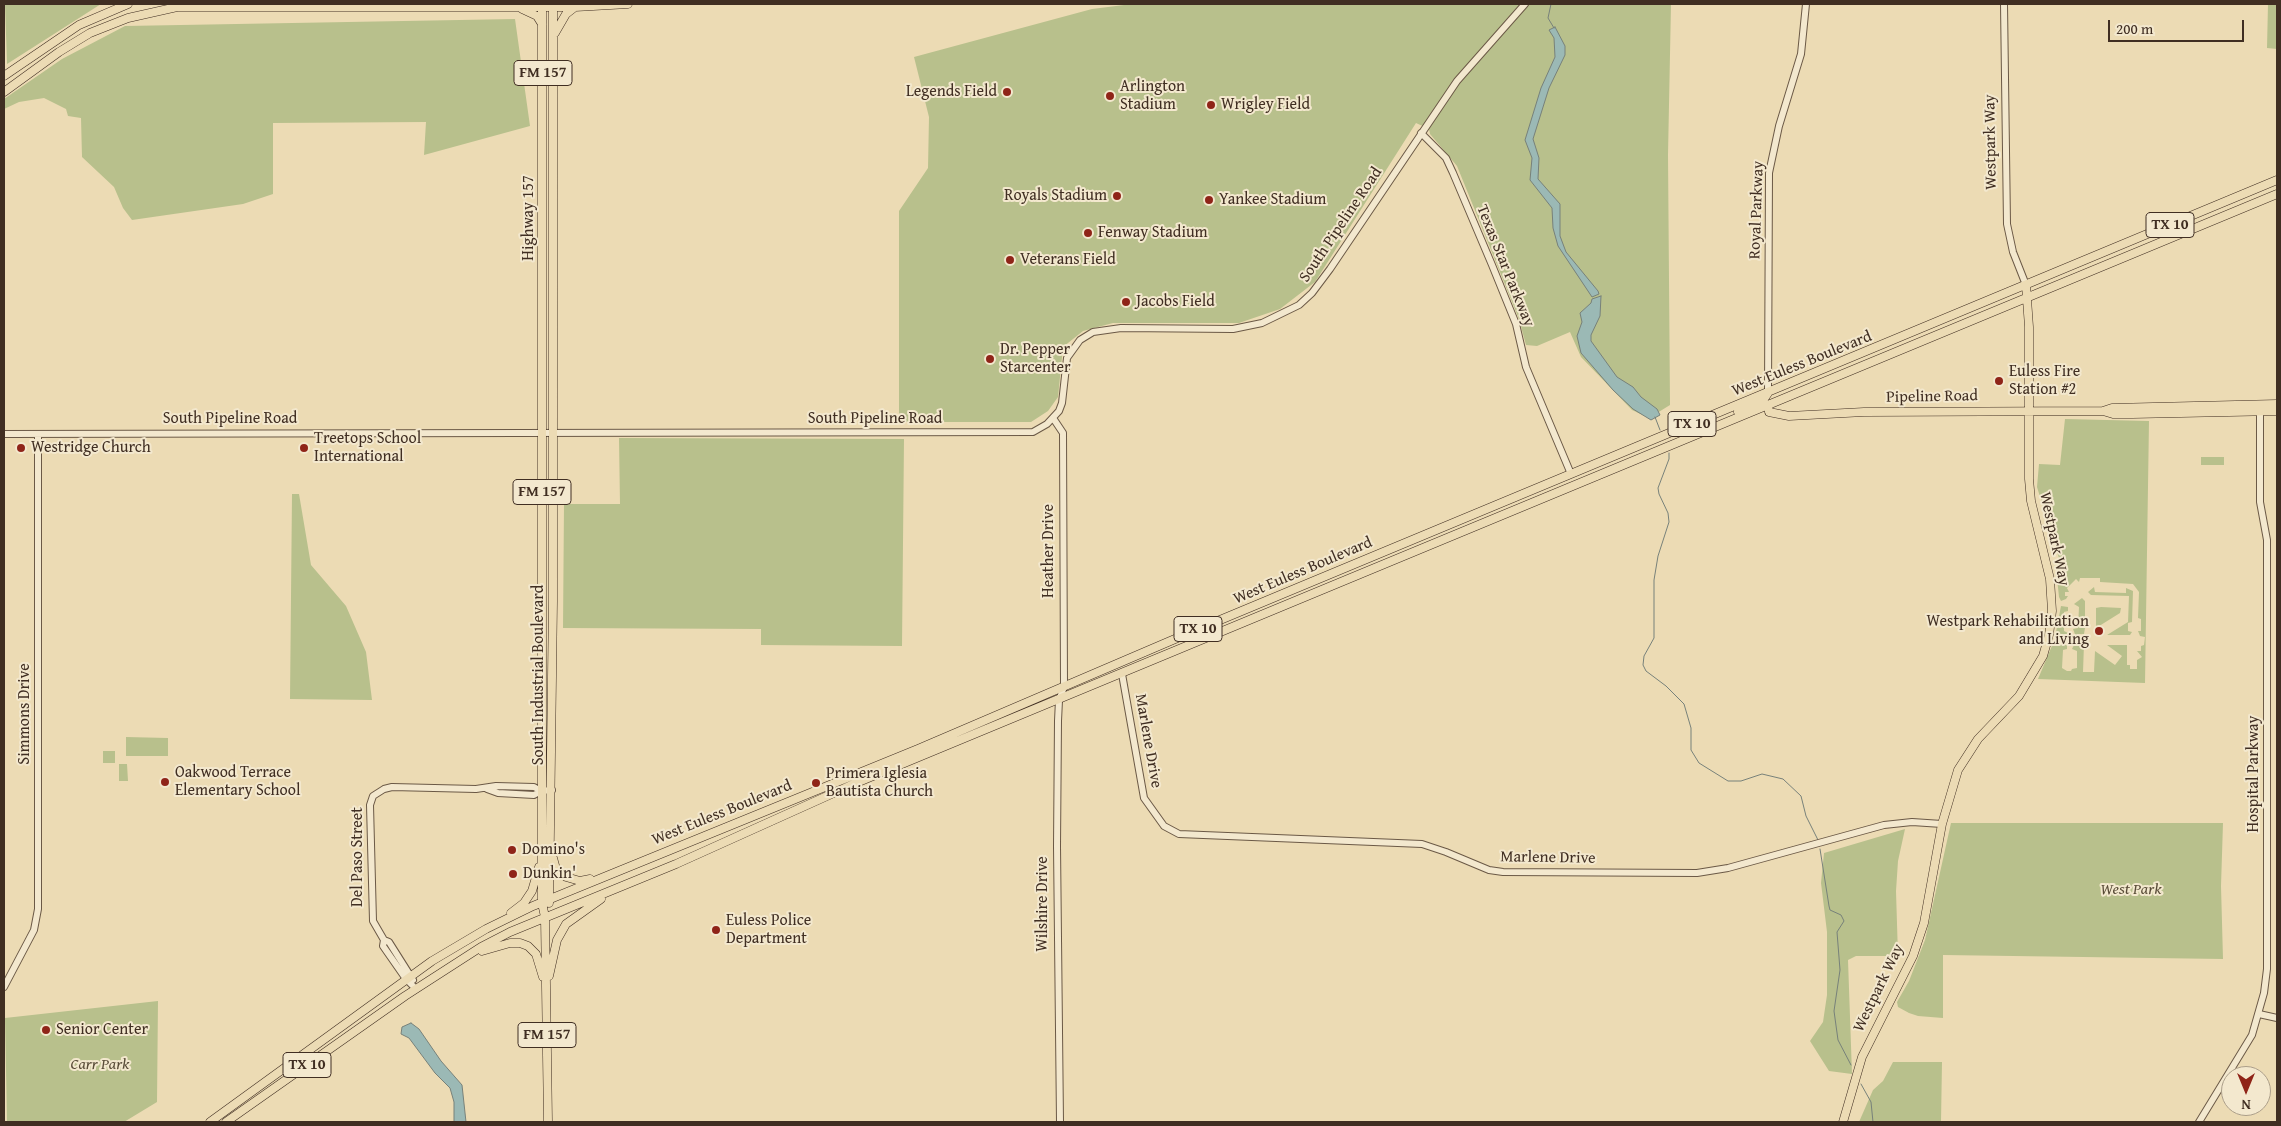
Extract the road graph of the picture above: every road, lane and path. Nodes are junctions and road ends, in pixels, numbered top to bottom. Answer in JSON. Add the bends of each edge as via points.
{"nodes":[{"id":1,"x":128,"y":4,"type":"edge"},
{"id":2,"x":628,"y":4,"type":"edge"},
{"id":3,"x":1524,"y":4,"type":"edge"},
{"id":4,"x":1806,"y":4,"type":"edge"},
{"id":5,"x":2004,"y":4,"type":"edge"},
{"id":6,"x":435,"y":5,"type":"edge"},
{"id":7,"x":542,"y":5,"type":"edge"},
{"id":8,"x":554,"y":5,"type":"edge"},
{"id":9,"x":515,"y":7,"type":"junction"},
{"id":10,"x":575,"y":8,"type":"junction"},
{"id":11,"x":543,"y":26,"type":"junction"},
{"id":12,"x":554,"y":35,"type":"junction"},
{"id":13,"x":4,"y":76,"type":"edge"},
{"id":14,"x":4,"y":92,"type":"edge"},
{"id":15,"x":1421,"y":133,"type":"junction"},
{"id":16,"x":2277,"y":180,"type":"edge"},
{"id":17,"x":2277,"y":194,"type":"edge"},
{"id":18,"x":2200,"y":212,"type":"junction"},
{"id":19,"x":2205,"y":224,"type":"junction"},
{"id":20,"x":2026,"y":285,"type":"junction"},
{"id":21,"x":2027,"y":298,"type":"junction"},
{"id":22,"x":1895,"y":340,"type":"junction"},
{"id":23,"x":1896,"y":351,"type":"junction"},
{"id":24,"x":1828,"y":367,"type":"junction"},
{"id":25,"x":1768,"y":392,"type":"junction"},
{"id":26,"x":2277,"y":404,"type":"edge"},
{"id":27,"x":1768,"y":405,"type":"junction"},
{"id":28,"x":2029,"y":410,"type":"junction"},
{"id":29,"x":2179,"y":411,"type":"junction"},
{"id":30,"x":2260,"y":411,"type":"junction"},
{"id":31,"x":2277,"y":411,"type":"edge"},
{"id":32,"x":1053,"y":418,"type":"junction"},
{"id":33,"x":1722,"y":424,"type":"junction"},
{"id":34,"x":552,"y":432,"type":"junction"},
{"id":35,"x":542,"y":433,"type":"junction"},
{"id":36,"x":4,"y":434,"type":"edge"},
{"id":37,"x":38,"y":434,"type":"junction"},
{"id":38,"x":1571,"y":474,"type":"junction"},
{"id":39,"x":1576,"y":486,"type":"junction"},
{"id":40,"x":1122,"y":674,"type":"junction"},
{"id":41,"x":1064,"y":687,"type":"junction"},
{"id":42,"x":541,"y":689,"type":"junction"},
{"id":43,"x":552,"y":689,"type":"junction"},
{"id":44,"x":1059,"y":700,"type":"junction"},
{"id":45,"x":552,"y":790,"type":"junction"},
{"id":46,"x":542,"y":791,"type":"junction"},
{"id":47,"x":1942,"y":824,"type":"junction"},
{"id":48,"x":725,"y":828,"type":"junction"},
{"id":49,"x":719,"y":844,"type":"junction"},
{"id":50,"x":547,"y":848,"type":"junction"},
{"id":51,"x":654,"y":856,"type":"junction"},
{"id":52,"x":660,"y":870,"type":"junction"},
{"id":53,"x":596,"y":880,"type":"junction"},
{"id":54,"x":616,"y":889,"type":"junction"},
{"id":55,"x":550,"y":900,"type":"junction"},
{"id":56,"x":542,"y":903,"type":"junction"},
{"id":57,"x":545,"y":917,"type":"junction"},
{"id":58,"x":486,"y":929,"type":"junction"},
{"id":59,"x":466,"y":957,"type":"junction"},
{"id":60,"x":409,"y":977,"type":"junction"},
{"id":61,"x":546,"y":979,"type":"junction"},
{"id":62,"x":4,"y":987,"type":"edge"},
{"id":63,"x":416,"y":989,"type":"junction"},
{"id":64,"x":546,"y":989,"type":"junction"},
{"id":65,"x":2258,"y":1014,"type":"junction"},
{"id":66,"x":2277,"y":1018,"type":"edge"},
{"id":67,"x":210,"y":1122,"type":"edge"},
{"id":68,"x":226,"y":1122,"type":"edge"},
{"id":69,"x":548,"y":1122,"type":"edge"},
{"id":70,"x":1060,"y":1122,"type":"edge"},
{"id":71,"x":1843,"y":1122,"type":"edge"},
{"id":72,"x":2199,"y":1122,"type":"edge"}],
"edges":[{"from":1,"to":13,"type":"main road","via":[[84,22]]},
{"from":2,"to":10,"type":"main road"},
{"from":3,"to":15,"type":"street","name":"South Pipeline Road","via":[[1456,81]]},
{"from":4,"to":25,"type":"street","name":"Royal Parkway","via":[[1801,54],[1779,126],[1769,173]]},
{"from":5,"to":20,"type":"street","name":"Westpark Way","via":[[2007,224],[2013,252]]},
{"from":6,"to":9,"type":"main road"},
{"from":6,"to":14,"type":"main road","via":[[177,7],[140,14],[90,33]]},
{"from":7,"to":8,"type":"main road"},
{"from":7,"to":9,"type":"main road"},
{"from":7,"to":11,"type":"main road","name":"Highway 157","number":"FM 157"},
{"from":8,"to":10,"type":"main road"},
{"from":8,"to":12,"type":"main road","name":"Highway 157","number":"FM 157"},
{"from":9,"to":11,"type":"main road","via":[[535,15]]},
{"from":10,"to":12,"type":"main road","via":[[566,14]]},
{"from":11,"to":35,"type":"main road","name":"Highway 157","number":"FM 157"},
{"from":12,"to":34,"type":"main road","name":"Highway 157","number":"FM 157"},
{"from":15,"to":32,"type":"street","name":"South Pipeline Road","via":[[1312,294],[1299,305],[1262,323],[1242,328],[1121,328],[1093,332],[1076,344],[1067,358],[1062,403]]},
{"from":15,"to":38,"type":"street","name":"Texas Star Parkway","via":[[1446,158],[1453,173],[1516,324],[1526,367]]},
{"from":16,"to":18,"type":"main road","name":"West Euless Boulevard","number":"TX 10"},
{"from":17,"to":19,"type":"main road","name":"West Euless Boulevard","number":"TX 10"},
{"from":18,"to":19,"type":"main road"},
{"from":18,"to":20,"type":"main road","name":"West Euless Boulevard","number":"TX 10"},
{"from":19,"to":21,"type":"main road","name":"West Euless Boulevard","number":"TX 10"},
{"from":20,"to":21,"type":"main road","name":"Westpark Way"},
{"from":20,"to":22,"type":"main road","name":"West Euless Boulevard","number":"TX 10"},
{"from":21,"to":23,"type":"main road","name":"West Euless Boulevard","number":"TX 10"},
{"from":21,"to":28,"type":"main road","name":"Westpark Way"},
{"from":22,"to":23,"type":"main road"},
{"from":22,"to":24,"type":"main road","name":"West Euless Boulevard","number":"TX 10"},
{"from":23,"to":27,"type":"main road","name":"West Euless Boulevard","number":"TX 10"},
{"from":24,"to":25,"type":"main road","name":"West Euless Boulevard","number":"TX 10"},
{"from":24,"to":27,"type":"main road","via":[[1823,374],[1772,396]]},
{"from":25,"to":33,"type":"main road","via":[[1762,402],[1724,418]]},
{"from":25,"to":38,"type":"main road","name":"West Euless Boulevard","number":"TX 10"},
{"from":26,"to":29,"type":"main road","name":"Pipeline Road"},
{"from":27,"to":28,"type":"main road","name":"Pipeline Road","via":[[1769,412],[1789,416]]},
{"from":27,"to":33,"type":"main road","name":"West Euless Boulevard","number":"TX 10"},
{"from":28,"to":29,"type":"main road","name":"Pipeline Road","via":[[2112,408]]},
{"from":28,"to":47,"type":"main road","name":"Westpark Way","via":[[2030,486],[2052,590],[2049,635],[2042,656],[2019,696],[1964,758]]},
{"from":29,"to":30,"type":"main road","name":"Pipeline Road"},
{"from":30,"to":31,"type":"main road","name":"Pipeline Road"},
{"from":30,"to":65,"type":"street","name":"Hospital Parkway","via":[[2260,502],[2267,540],[2267,969]]},
{"from":32,"to":34,"type":"street","name":"South Pipeline Road","via":[[1040,428],[1026,432]]},
{"from":32,"to":41,"type":"street","name":"Heather Drive","via":[[1063,433]]},
{"from":33,"to":39,"type":"main road","name":"West Euless Boulevard","number":"TX 10"},
{"from":34,"to":35,"type":"street","name":"South Pipeline Road"},
{"from":34,"to":43,"type":"main road","name":"South Industrial Boulevard","number":"FM 157"},
{"from":35,"to":37,"type":"street","name":"South Pipeline Road"},
{"from":35,"to":42,"type":"main road","name":"South Industrial Boulevard","number":"FM 157"},
{"from":36,"to":37,"type":"street","name":"South Pipeline Road"},
{"from":37,"to":62,"type":"street","name":"Simmons Drive","via":[[38,910],[34,930]]},
{"from":38,"to":39,"type":"main road"},
{"from":38,"to":41,"type":"main road","name":"West Euless Boulevard","number":"TX 10"},
{"from":39,"to":40,"type":"main road","name":"West Euless Boulevard","number":"TX 10"},
{"from":40,"to":44,"type":"main road","name":"West Euless Boulevard","number":"TX 10"},
{"from":40,"to":47,"type":"street","name":"Marlene Drive","via":[[1144,798],[1164,826],[1180,834],[1414,843],[1503,872],[1697,873],[1728,868],[1892,824],[1927,821]]},
{"from":41,"to":44,"type":"street","name":"Wilshire Drive"},
{"from":41,"to":48,"type":"main road","name":"West Euless Boulevard","number":"TX 10"},
{"from":42,"to":43,"type":"main road"},
{"from":42,"to":46,"type":"main road","name":"South Industrial Boulevard","number":"FM 157"},
{"from":43,"to":45,"type":"main road","name":"South Industrial Boulevard","number":"FM 157"},
{"from":44,"to":49,"type":"main road","name":"West Euless Boulevard","number":"TX 10"},
{"from":44,"to":70,"type":"street","name":"Wilshire Drive","via":[[1056,846]]},
{"from":45,"to":46,"type":"street","name":"Del Paso Street"},
{"from":45,"to":50,"type":"main road","name":"South Industrial Boulevard","number":"FM 157"},
{"from":46,"to":50,"type":"main road","name":"South Industrial Boulevard","number":"FM 157"},
{"from":46,"to":60,"type":"street","name":"Del Paso Street","via":[[534,795],[498,794],[486,789],[392,787],[373,796],[370,804],[372,912],[376,928],[389,942]]},
{"from":47,"to":71,"type":"main road","name":"Westpark Way","via":[[1927,910],[1913,956],[1859,1064]]},
{"from":48,"to":49,"type":"main road","via":[[726,834]]},
{"from":48,"to":51,"type":"main road","name":"West Euless Boulevard","number":"TX 10"},
{"from":49,"to":52,"type":"main road","name":"West Euless Boulevard","number":"TX 10"},
{"from":50,"to":53,"type":"main road","via":[[559,873],[572,880]]},
{"from":50,"to":55,"type":"main road","name":"South Industrial Boulevard","number":"FM 157"},
{"from":50,"to":56,"type":"main road","name":"South Industrial Boulevard","number":"FM 157"},
{"from":50,"to":58,"type":"main road","via":[[532,891],[524,903]]},
{"from":51,"to":52,"type":"main road"},
{"from":51,"to":53,"type":"main road","name":"West Euless Boulevard","number":"TX 10"},
{"from":52,"to":54,"type":"main road","name":"West Euless Boulevard","number":"TX 10"},
{"from":53,"to":55,"type":"main road","name":"West Euless Boulevard","number":"TX 10"},
{"from":54,"to":57,"type":"main road","name":"West Euless Boulevard","number":"TX 10"},
{"from":54,"to":61,"type":"main road","via":[[566,924],[557,940]]},
{"from":55,"to":56,"type":"main road","name":"West Euless Boulevard","number":"TX 10"},
{"from":55,"to":57,"type":"main road","name":"South Industrial Boulevard","number":"FM 157"},
{"from":56,"to":57,"type":"main road","name":"South Industrial Boulevard","number":"FM 157"},
{"from":56,"to":58,"type":"main road","name":"West Euless Boulevard","number":"TX 10"},
{"from":57,"to":59,"type":"main road","name":"West Euless Boulevard","number":"TX 10"},
{"from":57,"to":61,"type":"main road","name":"South Industrial Boulevard","number":"FM 157"},
{"from":58,"to":60,"type":"main road","name":"West Euless Boulevard","number":"TX 10"},
{"from":59,"to":63,"type":"main road","name":"West Euless Boulevard","number":"TX 10"},
{"from":59,"to":64,"type":"main road","via":[[503,944],[528,946],[536,954]]},
{"from":60,"to":63,"type":"street","name":"Del Paso Street"},
{"from":60,"to":67,"type":"main road","name":"West Euless Boulevard","number":"TX 10"},
{"from":61,"to":64,"type":"main road","name":"South Industrial Boulevard","number":"FM 157"},
{"from":63,"to":68,"type":"main road","name":"West Euless Boulevard","number":"TX 10"},
{"from":64,"to":69,"type":"main road","name":"South Industrial Boulevard","number":"FM 157"},
{"from":65,"to":66,"type":"street"},
{"from":65,"to":72,"type":"street","name":"Hospital Parkway","via":[[2242,1054]]}]}
